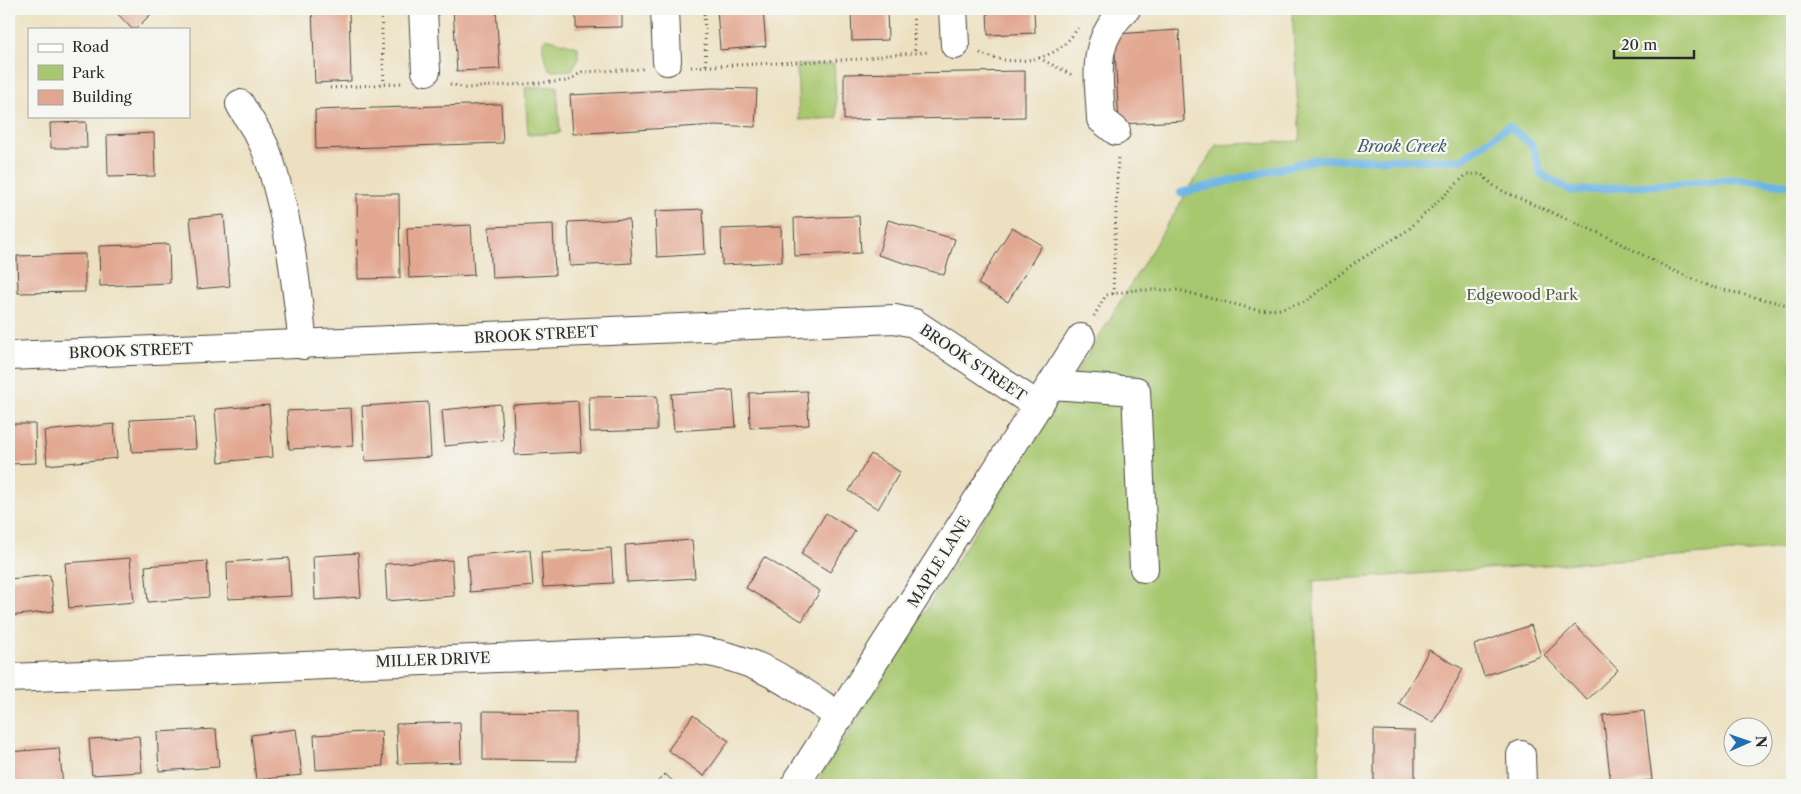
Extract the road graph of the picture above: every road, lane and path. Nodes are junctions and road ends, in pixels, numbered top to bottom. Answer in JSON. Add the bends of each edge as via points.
{"nodes":[{"id":1,"x":380,"y":9,"type":"edge"},
{"id":2,"x":423,"y":9,"type":"edge"},
{"id":3,"x":665,"y":9,"type":"edge"},
{"id":4,"x":704,"y":9,"type":"edge"},
{"id":5,"x":913,"y":9,"type":"edge"},
{"id":6,"x":953,"y":9,"type":"edge"},
{"id":7,"x":1126,"y":9,"type":"edge"},
{"id":8,"x":1080,"y":26,"type":"dead end"},
{"id":9,"x":954,"y":49,"type":"junction"},
{"id":10,"x":915,"y":53,"type":"junction"},
{"id":11,"x":668,"y":66,"type":"junction"},
{"id":12,"x":706,"y":66,"type":"junction"},
{"id":13,"x":426,"y":79,"type":"junction"},
{"id":14,"x":384,"y":84,"type":"dead end"},
{"id":15,"x":330,"y":88,"type":"dead end"},
{"id":16,"x":240,"y":104,"type":"dead end"},
{"id":17,"x":1116,"y":131,"type":"joint"},
{"id":18,"x":1113,"y":294,"type":"junction"},
{"id":19,"x":1792,"y":306,"type":"edge"},
{"id":20,"x":1081,"y":338,"type":"joint"},
{"id":21,"x":303,"y":345,"type":"junction"},
{"id":22,"x":9,"y":356,"type":"edge"},
{"id":23,"x":1045,"y":395,"type":"junction"},
{"id":24,"x":1144,"y":568,"type":"dead end"},
{"id":25,"x":9,"y":678,"type":"edge"},
{"id":26,"x":840,"y":717,"type":"junction"},
{"id":27,"x":1521,"y":755,"type":"dead end"},
{"id":28,"x":795,"y":785,"type":"edge"},
{"id":29,"x":1522,"y":785,"type":"edge"}],
"edges":[{"from":1,"to":14,"type":"path"},
{"from":2,"to":13,"type":"street"},
{"from":3,"to":11,"type":"street"},
{"from":4,"to":12,"type":"path"},
{"from":5,"to":10,"type":"path"},
{"from":6,"to":9,"type":"street"},
{"from":7,"to":17,"type":"street","via":[[1113,21],[1101,42],[1101,119]]},
{"from":8,"to":9,"type":"path","via":[[1061,47],[1039,58],[1002,61]]},
{"from":9,"to":10,"type":"path"},
{"from":10,"to":12,"type":"path","via":[[863,59]]},
{"from":11,"to":12,"type":"path"},
{"from":11,"to":13,"type":"path","via":[[582,72],[568,82],[465,88]]},
{"from":13,"to":15,"type":"path"},
{"from":16,"to":21,"type":"street","via":[[266,149],[278,193],[296,276]]},
{"from":17,"to":18,"type":"path","via":[[1119,168]]},
{"from":18,"to":19,"type":"path","via":[[1135,290],[1178,290],[1257,310],[1282,310],[1305,302],[1353,264],[1408,230],[1467,174],[1481,174],[1509,194],[1711,287]]},
{"from":18,"to":20,"type":"path","via":[[1106,295]]},
{"from":20,"to":23,"type":"street","name":"MAPLE LANE"},
{"from":21,"to":22,"type":"street","name":"BROOK STREET"},
{"from":21,"to":23,"type":"street","name":"BROOK STREET","via":[[895,319],[914,323]]},
{"from":23,"to":24,"type":"street","via":[[1136,391]]},
{"from":23,"to":26,"type":"street","name":"MAPLE LANE"},
{"from":25,"to":26,"type":"street","name":"MILLER DRIVE","via":[[696,650],[725,654],[753,663]]},
{"from":26,"to":28,"type":"street","name":"MAPLE LANE"},
{"from":27,"to":29,"type":"street"}]}
